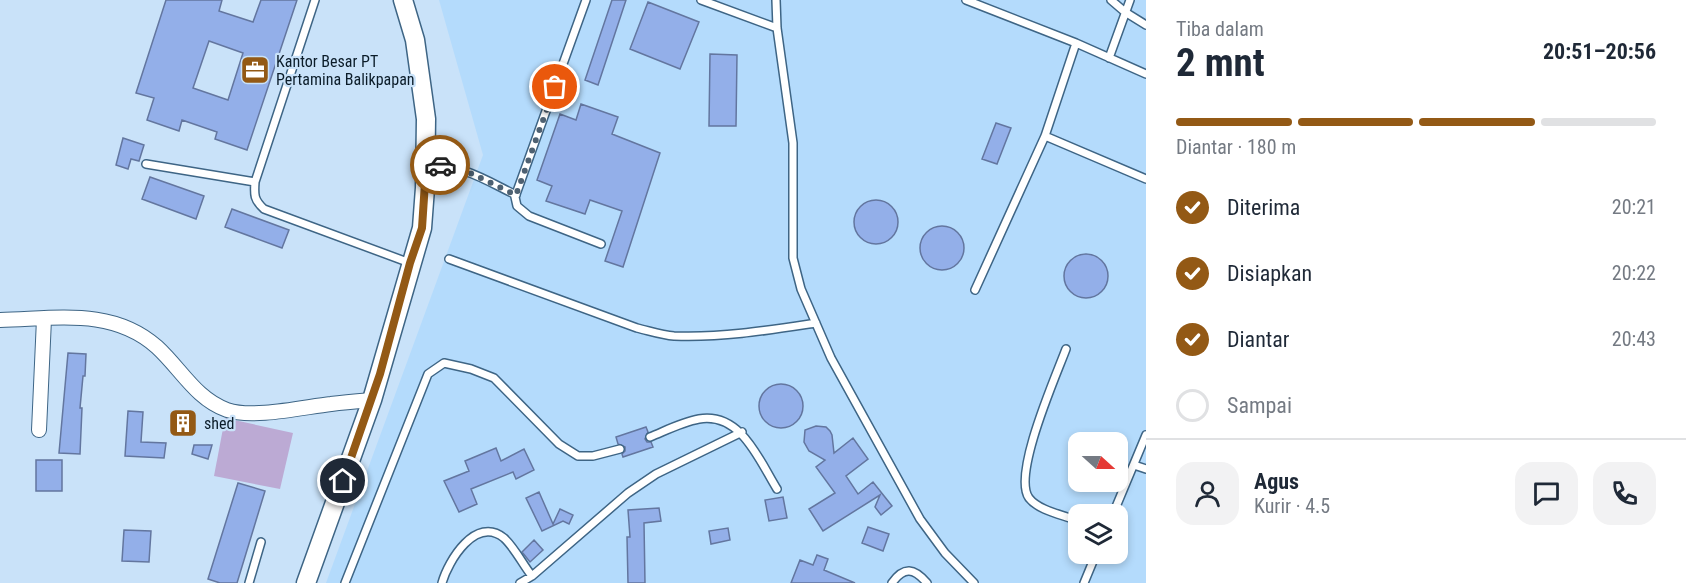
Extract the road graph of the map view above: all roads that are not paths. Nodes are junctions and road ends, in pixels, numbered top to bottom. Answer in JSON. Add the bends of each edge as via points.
{"nodes":[{"id":1,"x":315,"y":0,"type":"edge"},
{"id":2,"x":403,"y":0,"type":"edge"},
{"id":3,"x":586,"y":0,"type":"edge"},
{"id":4,"x":701,"y":0,"type":"edge"},
{"id":5,"x":776,"y":0,"type":"edge"},
{"id":6,"x":966,"y":0,"type":"edge"},
{"id":7,"x":1111,"y":0,"type":"edge"},
{"id":8,"x":1130,"y":0,"type":"edge"},
{"id":9,"x":1125,"y":12,"type":"junction"},
{"id":10,"x":1146,"y":25,"type":"edge"},
{"id":11,"x":777,"y":28,"type":"junction"},
{"id":12,"x":1076,"y":43,"type":"junction"},
{"id":13,"x":1109,"y":58,"type":"junction"},
{"id":14,"x":1146,"y":74,"type":"edge"},
{"id":15,"x":1045,"y":136,"type":"junction"},
{"id":16,"x":146,"y":164,"type":"dead end"},
{"id":17,"x":426,"y":167,"type":"junction"},
{"id":18,"x":1146,"y":179,"type":"edge"},
{"id":19,"x":255,"y":182,"type":"junction"},
{"id":20,"x":516,"y":195,"type":"junction"},
{"id":21,"x":601,"y":244,"type":"dead end"},
{"id":22,"x":449,"y":259,"type":"dead end"},
{"id":23,"x":410,"y":263,"type":"junction"},
{"id":24,"x":975,"y":290,"type":"dead end"},
{"id":25,"x":44,"y":319,"type":"junction"},
{"id":26,"x":0,"y":320,"type":"edge"},
{"id":27,"x":816,"y":323,"type":"junction"},
{"id":28,"x":1066,"y":349,"type":"dead end"},
{"id":29,"x":372,"y":400,"type":"junction"},
{"id":30,"x":39,"y":430,"type":"dead end"},
{"id":31,"x":742,"y":432,"type":"junction"},
{"id":32,"x":1146,"y":435,"type":"edge"},
{"id":33,"x":650,"y":437,"type":"dead end"},
{"id":34,"x":620,"y":448,"type":"dead end"},
{"id":35,"x":1134,"y":465,"type":"junction"},
{"id":36,"x":1146,"y":469,"type":"edge"},
{"id":37,"x":777,"y":489,"type":"dead end"},
{"id":38,"x":1117,"y":504,"type":"edge"},
{"id":39,"x":1068,"y":517,"type":"edge"},
{"id":40,"x":261,"y":542,"type":"dead end"},
{"id":41,"x":1092,"y":564,"type":"edge"},
{"id":42,"x":532,"y":576,"type":"junction"},
{"id":43,"x":249,"y":583,"type":"edge"},
{"id":44,"x":306,"y":583,"type":"edge"},
{"id":45,"x":345,"y":583,"type":"edge"},
{"id":46,"x":442,"y":583,"type":"edge"},
{"id":47,"x":520,"y":583,"type":"edge"},
{"id":48,"x":892,"y":583,"type":"edge"},
{"id":49,"x":927,"y":583,"type":"edge"},
{"id":50,"x":974,"y":583,"type":"edge"},
{"id":51,"x":1084,"y":583,"type":"edge"}],
"edges":[{"from":1,"to":19,"type":"lane"},
{"from":2,"to":17,"type":"main road","via":[[415,40],[425,107]]},
{"from":3,"to":20,"type":"lane"},
{"from":4,"to":11,"type":"lane"},
{"from":5,"to":11,"type":"lane"},
{"from":6,"to":12,"type":"lane"},
{"from":7,"to":9,"type":"lane"},
{"from":8,"to":9,"type":"lane"},
{"from":9,"to":10,"type":"lane"},
{"from":9,"to":13,"type":"lane"},
{"from":11,"to":27,"type":"lane","via":[[793,143],[793,258]]},
{"from":12,"to":13,"type":"lane"},
{"from":12,"to":15,"type":"lane"},
{"from":13,"to":14,"type":"lane"},
{"from":15,"to":18,"type":"lane"},
{"from":15,"to":24,"type":"lane"},
{"from":16,"to":19,"type":"lane"},
{"from":17,"to":20,"type":"lane","via":[[459,168]]},
{"from":17,"to":23,"type":"main road","via":[[422,228]]},
{"from":19,"to":23,"type":"lane","via":[[254,195],[264,209]]},
{"from":20,"to":21,"type":"lane","via":[[516,206],[529,216]]},
{"from":22,"to":27,"type":"lane","via":[[663,334],[752,332]]},
{"from":23,"to":29,"type":"main road"},
{"from":25,"to":26,"type":"street"},
{"from":25,"to":29,"type":"street","via":[[104,319],[135,332],[156,346],[207,401],[230,411],[284,411]]},
{"from":25,"to":30,"type":"street"},
{"from":27,"to":50,"type":"lane","via":[[831,358],[920,519]]},
{"from":28,"to":39,"type":"lane","via":[[1035,430],[1024,484],[1027,495],[1038,506]]},
{"from":29,"to":44,"type":"main road"},
{"from":31,"to":33,"type":"lane","via":[[723,421],[699,419]]},
{"from":31,"to":37,"type":"lane"},
{"from":31,"to":42,"type":"lane","via":[[656,474],[628,493]]},
{"from":32,"to":35,"type":"lane"},
{"from":34,"to":45,"type":"lane","via":[[578,456],[559,444],[494,378],[444,363],[428,374]]},
{"from":35,"to":36,"type":"lane"},
{"from":35,"to":38,"type":"lane"},
{"from":40,"to":43,"type":"lane"},
{"from":41,"to":51,"type":"lane"},
{"from":42,"to":46,"type":"lane","via":[[503,538],[490,532],[474,536],[455,554]]},
{"from":42,"to":47,"type":"lane"},
{"from":48,"to":49,"type":"lane","via":[[906,571],[919,574]]}]}
